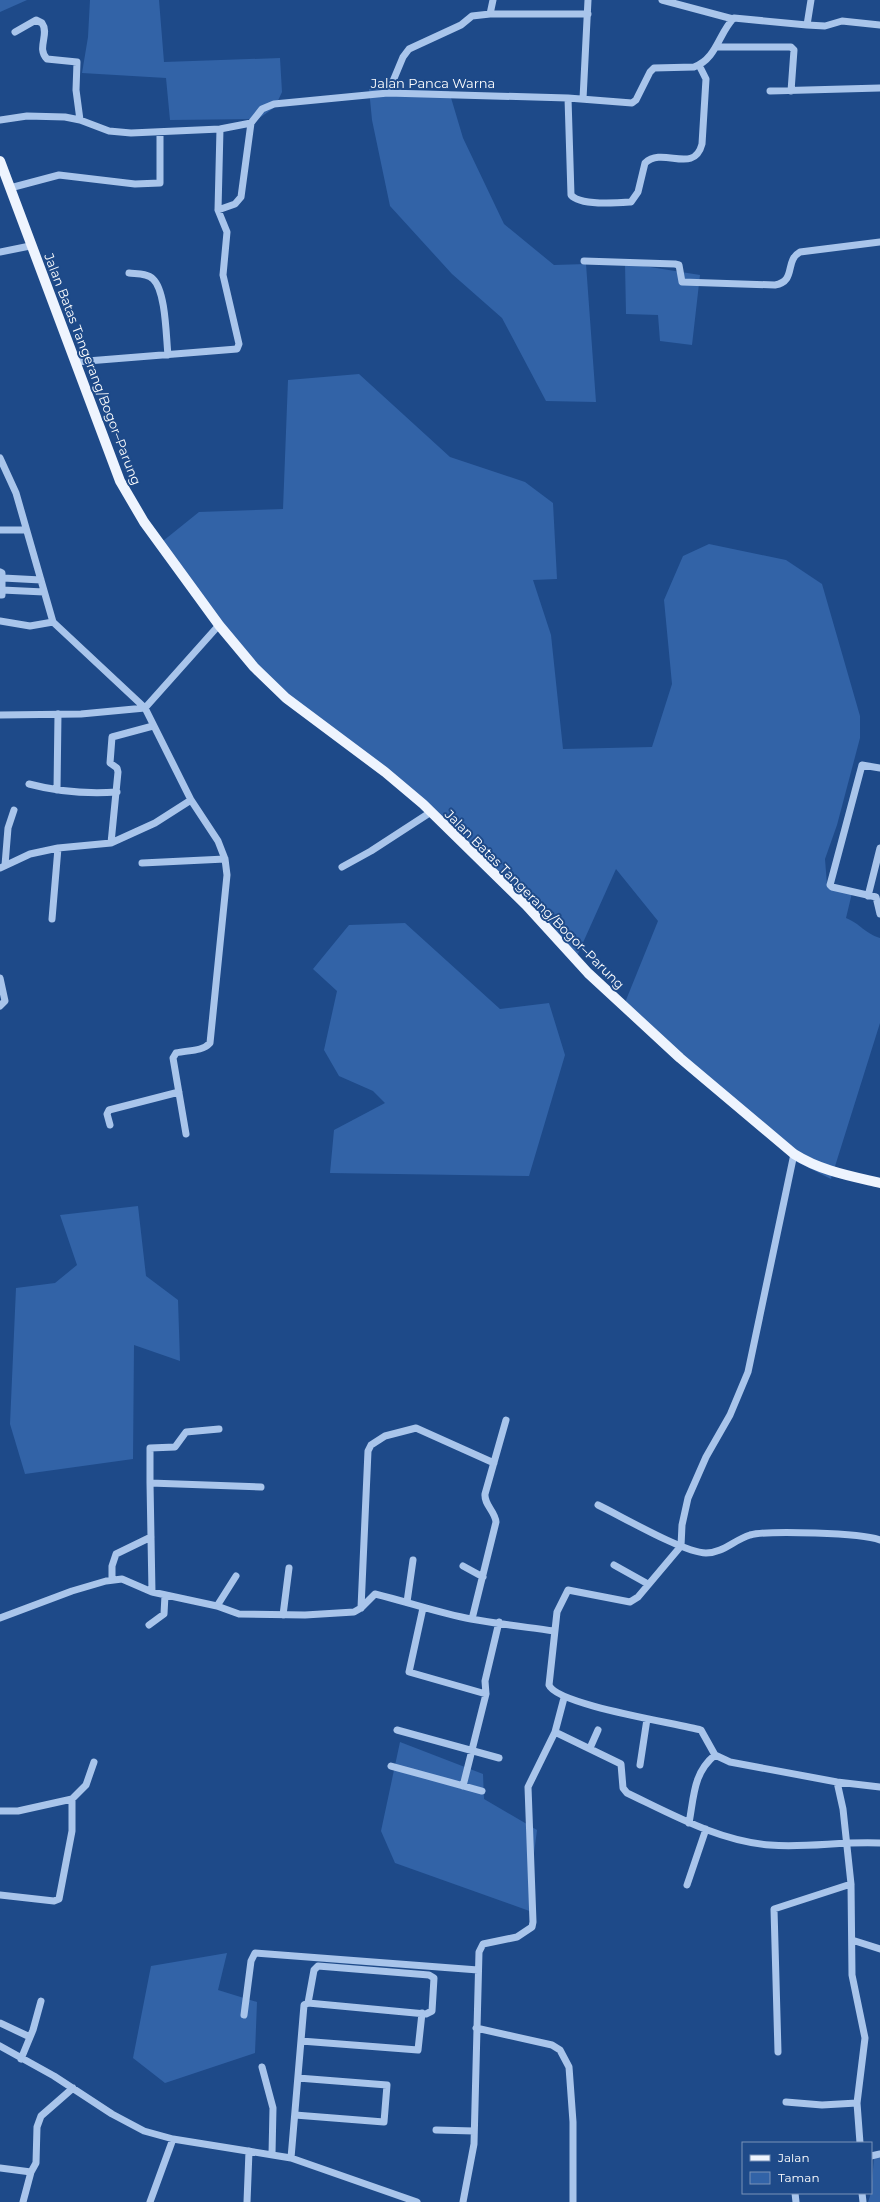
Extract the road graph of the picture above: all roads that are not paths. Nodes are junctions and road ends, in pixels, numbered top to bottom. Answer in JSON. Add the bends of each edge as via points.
{"nodes":[{"id":1,"x":493,"y":0,"type":"edge"},
{"id":2,"x":588,"y":0,"type":"edge"},
{"id":3,"x":662,"y":0,"type":"edge"},
{"id":4,"x":811,"y":0,"type":"edge"},
{"id":5,"x":490,"y":14,"type":"junction"},
{"id":6,"x":588,"y":14,"type":"junction"},
{"id":7,"x":733,"y":19,"type":"junction"},
{"id":8,"x":880,"y":25,"type":"edge"},
{"id":9,"x":807,"y":26,"type":"junction"},
{"id":10,"x":15,"y":32,"type":"dead end"},
{"id":11,"x":716,"y":47,"type":"junction"},
{"id":12,"x":699,"y":65,"type":"junction"},
{"id":13,"x":880,"y":88,"type":"edge"},
{"id":14,"x":791,"y":91,"type":"junction"},
{"id":15,"x":770,"y":92,"type":"dead end"},
{"id":16,"x":388,"y":93,"type":"junction"},
{"id":17,"x":568,"y":98,"type":"junction"},
{"id":18,"x":583,"y":99,"type":"junction"},
{"id":19,"x":0,"y":120,"type":"edge"},
{"id":20,"x":80,"y":120,"type":"junction"},
{"id":21,"x":251,"y":123,"type":"junction"},
{"id":22,"x":220,"y":129,"type":"junction"},
{"id":23,"x":160,"y":132,"type":"junction"},
{"id":24,"x":0,"y":161,"type":"edge"},
{"id":25,"x":10,"y":188,"type":"junction"},
{"id":26,"x":218,"y":210,"type":"junction"},
{"id":27,"x":880,"y":242,"type":"edge"},
{"id":28,"x":30,"y":246,"type":"junction"},
{"id":29,"x":0,"y":252,"type":"edge"},
{"id":30,"x":584,"y":260,"type":"dead end"},
{"id":31,"x":129,"y":273,"type":"dead end"},
{"id":32,"x":168,"y":355,"type":"junction"},
{"id":33,"x":75,"y":362,"type":"junction"},
{"id":34,"x":0,"y":458,"type":"edge"},
{"id":35,"x":0,"y":530,"type":"edge"},
{"id":36,"x":26,"y":530,"type":"junction"},
{"id":37,"x":1,"y":575,"type":"edge"},
{"id":38,"x":41,"y":580,"type":"junction"},
{"id":39,"x":1,"y":592,"type":"edge"},
{"id":40,"x":44,"y":592,"type":"junction"},
{"id":41,"x":0,"y":622,"type":"edge"},
{"id":42,"x":53,"y":622,"type":"junction"},
{"id":43,"x":219,"y":625,"type":"junction"},
{"id":44,"x":145,"y":708,"type":"junction"},
{"id":45,"x":58,"y":714,"type":"junction"},
{"id":46,"x":0,"y":718,"type":"edge"},
{"id":47,"x":153,"y":726,"type":"junction"},
{"id":48,"x":880,"y":768,"type":"edge"},
{"id":49,"x":29,"y":784,"type":"dead end"},
{"id":50,"x":57,"y":790,"type":"junction"},
{"id":51,"x":117,"y":792,"type":"junction"},
{"id":52,"x":191,"y":800,"type":"junction"},
{"id":53,"x":14,"y":810,"type":"dead end"},
{"id":54,"x":431,"y":812,"type":"junction"},
{"id":55,"x":111,"y":843,"type":"junction"},
{"id":56,"x":58,"y":848,"type":"junction"},
{"id":57,"x":880,"y":848,"type":"edge"},
{"id":58,"x":225,"y":859,"type":"junction"},
{"id":59,"x":142,"y":863,"type":"dead end"},
{"id":60,"x":3,"y":866,"type":"edge"},
{"id":61,"x":342,"y":867,"type":"dead end"},
{"id":62,"x":868,"y":896,"type":"junction"},
{"id":63,"x":878,"y":896,"type":"edge"},
{"id":64,"x":880,"y":914,"type":"edge"},
{"id":65,"x":52,"y":919,"type":"dead end"},
{"id":66,"x":0,"y":978,"type":"edge"},
{"id":67,"x":0,"y":1006,"type":"edge"},
{"id":68,"x":179,"y":1092,"type":"junction"},
{"id":69,"x":110,"y":1125,"type":"dead end"},
{"id":70,"x":186,"y":1134,"type":"dead end"},
{"id":71,"x":794,"y":1154,"type":"junction"},
{"id":72,"x":880,"y":1183,"type":"edge"},
{"id":73,"x":506,"y":1420,"type":"dead end"},
{"id":74,"x":219,"y":1429,"type":"dead end"},
{"id":75,"x":494,"y":1463,"type":"junction"},
{"id":76,"x":150,"y":1483,"type":"junction"},
{"id":77,"x":261,"y":1487,"type":"dead end"},
{"id":78,"x":598,"y":1505,"type":"dead end"},
{"id":79,"x":151,"y":1537,"type":"junction"},
{"id":80,"x":880,"y":1540,"type":"edge"},
{"id":81,"x":681,"y":1546,"type":"junction"},
{"id":82,"x":413,"y":1560,"type":"dead end"},
{"id":83,"x":614,"y":1565,"type":"dead end"},
{"id":84,"x":463,"y":1566,"type":"dead end"},
{"id":85,"x":289,"y":1568,"type":"dead end"},
{"id":86,"x":236,"y":1576,"type":"dead end"},
{"id":87,"x":483,"y":1577,"type":"junction"},
{"id":88,"x":112,"y":1580,"type":"junction"},
{"id":89,"x":648,"y":1584,"type":"junction"},
{"id":90,"x":152,"y":1592,"type":"junction"},
{"id":91,"x":165,"y":1595,"type":"junction"},
{"id":92,"x":407,"y":1602,"type":"junction"},
{"id":93,"x":217,"y":1606,"type":"junction"},
{"id":94,"x":361,"y":1608,"type":"junction"},
{"id":95,"x":423,"y":1608,"type":"junction"},
{"id":96,"x":283,"y":1615,"type":"junction"},
{"id":97,"x":0,"y":1618,"type":"edge"},
{"id":98,"x":472,"y":1619,"type":"junction"},
{"id":99,"x":498,"y":1622,"type":"junction"},
{"id":100,"x":149,"y":1625,"type":"dead end"},
{"id":101,"x":554,"y":1631,"type":"junction"},
{"id":102,"x":486,"y":1694,"type":"junction"},
{"id":103,"x":564,"y":1698,"type":"junction"},
{"id":104,"x":647,"y":1719,"type":"junction"},
{"id":105,"x":397,"y":1730,"type":"dead end"},
{"id":106,"x":598,"y":1730,"type":"dead end"},
{"id":107,"x":555,"y":1732,"type":"junction"},
{"id":108,"x":590,"y":1748,"type":"junction"},
{"id":109,"x":472,"y":1750,"type":"junction"},
{"id":110,"x":716,"y":1755,"type":"junction"},
{"id":111,"x":499,"y":1758,"type":"dead end"},
{"id":112,"x":94,"y":1762,"type":"dead end"},
{"id":113,"x":640,"y":1765,"type":"dead end"},
{"id":114,"x":391,"y":1766,"type":"dead end"},
{"id":115,"x":837,"y":1782,"type":"junction"},
{"id":116,"x":463,"y":1786,"type":"junction"},
{"id":117,"x":880,"y":1787,"type":"edge"},
{"id":118,"x":482,"y":1790,"type":"dead end"},
{"id":119,"x":72,"y":1799,"type":"junction"},
{"id":120,"x":0,"y":1811,"type":"edge"},
{"id":121,"x":689,"y":1823,"type":"junction"},
{"id":122,"x":706,"y":1829,"type":"junction"},
{"id":123,"x":880,"y":1843,"type":"edge"},
{"id":124,"x":847,"y":1844,"type":"junction"},
{"id":125,"x":850,"y":1884,"type":"junction"},
{"id":126,"x":687,"y":1885,"type":"dead end"},
{"id":127,"x":0,"y":1895,"type":"edge"},
{"id":128,"x":852,"y":1940,"type":"junction"},
{"id":129,"x":880,"y":1949,"type":"edge"},
{"id":130,"x":478,"y":1970,"type":"junction"},
{"id":131,"x":41,"y":2001,"type":"dead end"},
{"id":132,"x":308,"y":2003,"type":"junction"},
{"id":133,"x":422,"y":2013,"type":"junction"},
{"id":134,"x":244,"y":2015,"type":"dead end"},
{"id":135,"x":0,"y":2023,"type":"edge"},
{"id":136,"x":476,"y":2028,"type":"junction"},
{"id":137,"x":30,"y":2037,"type":"junction"},
{"id":138,"x":301,"y":2041,"type":"junction"},
{"id":139,"x":0,"y":2046,"type":"edge"},
{"id":140,"x":778,"y":2052,"type":"dead end"},
{"id":141,"x":21,"y":2059,"type":"junction"},
{"id":142,"x":262,"y":2067,"type":"dead end"},
{"id":143,"x":298,"y":2078,"type":"junction"},
{"id":144,"x":73,"y":2088,"type":"junction"},
{"id":145,"x":786,"y":2102,"type":"dead end"},
{"id":146,"x":857,"y":2103,"type":"junction"},
{"id":147,"x":295,"y":2115,"type":"junction"},
{"id":148,"x":436,"y":2130,"type":"dead end"},
{"id":149,"x":474,"y":2131,"type":"junction"},
{"id":150,"x":172,"y":2139,"type":"junction"},
{"id":151,"x":860,"y":2142,"type":"edge"},
{"id":152,"x":248,"y":2151,"type":"junction"},
{"id":153,"x":272,"y":2154,"type":"junction"},
{"id":154,"x":291,"y":2158,"type":"junction"},
{"id":155,"x":0,"y":2168,"type":"edge"},
{"id":156,"x":31,"y":2172,"type":"junction"},
{"id":157,"x":23,"y":2202,"type":"edge"},
{"id":158,"x":150,"y":2202,"type":"edge"},
{"id":159,"x":247,"y":2202,"type":"edge"},
{"id":160,"x":417,"y":2202,"type":"edge"},
{"id":161,"x":463,"y":2202,"type":"edge"},
{"id":162,"x":573,"y":2202,"type":"edge"}],
"edges":[{"from":1,"to":5,"type":"street"},
{"from":2,"to":6,"type":"street"},
{"from":3,"to":7,"type":"street"},
{"from":4,"to":9,"type":"street"},
{"from":5,"to":6,"type":"street"},
{"from":5,"to":16,"type":"street","via":[[472,16],[461,25],[411,47],[404,55]]},
{"from":6,"to":18,"type":"street"},
{"from":7,"to":9,"type":"street"},
{"from":7,"to":11,"type":"street"},
{"from":8,"to":9,"type":"street","via":[[842,21],[824,26]]},
{"from":10,"to":20,"type":"street","via":[[36,20],[42,23],[45,29],[42,44],[44,56],[47,59],[77,62],[76,90]]},
{"from":11,"to":12,"type":"street"},
{"from":11,"to":14,"type":"street","via":[[791,47],[794,56]]},
{"from":12,"to":17,"type":"street","via":[[706,79],[700,154],[694,158],[649,160],[645,164],[638,192],[631,202],[592,202],[576,199],[571,195]]},
{"from":12,"to":18,"type":"street","name":"Jalan Panca Warna","via":[[654,68],[632,103]]},
{"from":13,"to":14,"type":"street"},
{"from":14,"to":15,"type":"street"},
{"from":16,"to":17,"type":"street","name":"Jalan Panca Warna"},
{"from":16,"to":21,"type":"street","name":"Jalan Panca Warna","via":[[274,104],[262,109]]},
{"from":17,"to":18,"type":"street","name":"Jalan Panca Warna"},
{"from":19,"to":20,"type":"street","via":[[34,116]]},
{"from":20,"to":23,"type":"street","via":[[119,132]]},
{"from":21,"to":22,"type":"street"},
{"from":21,"to":26,"type":"street","via":[[241,197],[234,204]]},
{"from":22,"to":23,"type":"street"},
{"from":22,"to":26,"type":"street"},
{"from":23,"to":25,"type":"street","via":[[160,183],[135,184],[59,175]]},
{"from":24,"to":25,"type":"main road","name":"Jalan Batas Tangerang/Bogor–Parung"},
{"from":25,"to":28,"type":"main road","name":"Jalan Batas Tangerang/Bogor–Parung"},
{"from":26,"to":32,"type":"street","via":[[227,232],[223,275],[239,347],[233,351]]},
{"from":27,"to":30,"type":"street","via":[[800,252],[793,259],[788,279],[775,285],[682,282],[679,265],[675,264]]},
{"from":28,"to":29,"type":"street"},
{"from":28,"to":33,"type":"main road","name":"Jalan Batas Tangerang/Bogor–Parung"},
{"from":31,"to":32,"type":"street","via":[[148,276],[156,283],[164,310]]},
{"from":32,"to":33,"type":"street"},
{"from":33,"to":43,"type":"main road","name":"Jalan Batas Tangerang/Bogor–Parung","via":[[120,481],[130,500]]},
{"from":34,"to":36,"type":"street","via":[[16,493]]},
{"from":35,"to":36,"type":"street"},
{"from":36,"to":38,"type":"street"},
{"from":37,"to":38,"type":"street"},
{"from":37,"to":39,"type":"street"},
{"from":38,"to":40,"type":"street"},
{"from":39,"to":40,"type":"street"},
{"from":40,"to":42,"type":"street"},
{"from":41,"to":42,"type":"street","via":[[30,626]]},
{"from":42,"to":44,"type":"street"},
{"from":43,"to":44,"type":"street"},
{"from":43,"to":54,"type":"main road","name":"Jalan Batas Tangerang/Bogor–Parung","via":[[254,667],[286,698],[385,772]]},
{"from":44,"to":45,"type":"street"},
{"from":44,"to":47,"type":"street"},
{"from":45,"to":46,"type":"street"},
{"from":45,"to":50,"type":"street"},
{"from":47,"to":51,"type":"street","via":[[112,737],[110,763],[118,770]]},
{"from":47,"to":52,"type":"street"},
{"from":48,"to":62,"type":"street","via":[[862,765],[830,884],[832,887]]},
{"from":49,"to":50,"type":"street"},
{"from":50,"to":51,"type":"street","via":[[85,794]]},
{"from":51,"to":55,"type":"street"},
{"from":52,"to":55,"type":"street","via":[[155,823]]},
{"from":52,"to":58,"type":"street","via":[[218,841]]},
{"from":53,"to":60,"type":"street","via":[[8,828]]},
{"from":54,"to":61,"type":"street"},
{"from":54,"to":71,"type":"main road","name":"Jalan Batas Tangerang/Bogor–Parung","via":[[526,905],[588,973],[680,1058]]},
{"from":55,"to":56,"type":"street"},
{"from":56,"to":60,"type":"street","via":[[30,854]]},
{"from":56,"to":65,"type":"street"},
{"from":57,"to":62,"type":"street"},
{"from":58,"to":59,"type":"street"},
{"from":58,"to":68,"type":"street","via":[[227,875],[210,1043],[206,1047],[174,1054]]},
{"from":62,"to":63,"type":"street"},
{"from":63,"to":64,"type":"street"},
{"from":66,"to":67,"type":"street","via":[[5,1003]]},
{"from":68,"to":69,"type":"street","via":[[109,1110],[107,1114]]},
{"from":68,"to":70,"type":"street"},
{"from":71,"to":72,"type":"main road","name":"Jalan Batas Tangerang/Bogor–Parung","via":[[829,1171]]},
{"from":71,"to":81,"type":"street","via":[[748,1372],[730,1415],[706,1457],[688,1498],[682,1525]]},
{"from":73,"to":75,"type":"street"},
{"from":74,"to":76,"type":"street","via":[[186,1432],[175,1447],[150,1448]]},
{"from":75,"to":87,"type":"street","via":[[485,1498],[496,1516],[496,1522]]},
{"from":75,"to":94,"type":"street","via":[[416,1428],[394,1432],[371,1445],[368,1451]]},
{"from":76,"to":77,"type":"street"},
{"from":76,"to":79,"type":"street"},
{"from":78,"to":81,"type":"street"},
{"from":79,"to":88,"type":"street","via":[[116,1554],[112,1566]]},
{"from":79,"to":90,"type":"street"},
{"from":80,"to":81,"type":"street","via":[[780,1533],[750,1535],[715,1552],[694,1551]]},
{"from":81,"to":89,"type":"street"},
{"from":82,"to":92,"type":"street"},
{"from":83,"to":89,"type":"street"},
{"from":84,"to":87,"type":"street"},
{"from":85,"to":96,"type":"street"},
{"from":86,"to":93,"type":"street"},
{"from":87,"to":98,"type":"street"},
{"from":88,"to":90,"type":"street","via":[[128,1580]]},
{"from":88,"to":97,"type":"street","via":[[72,1590]]},
{"from":89,"to":101,"type":"street","via":[[638,1597],[630,1602],[568,1590],[556,1612]]},
{"from":90,"to":91,"type":"street"},
{"from":91,"to":93,"type":"street"},
{"from":91,"to":100,"type":"street","via":[[164,1614]]},
{"from":92,"to":94,"type":"street","via":[[375,1594]]},
{"from":92,"to":95,"type":"street"},
{"from":93,"to":96,"type":"street","via":[[239,1614]]},
{"from":94,"to":96,"type":"street","via":[[346,1613]]},
{"from":95,"to":98,"type":"street"},
{"from":95,"to":102,"type":"street","via":[[409,1672]]},
{"from":98,"to":99,"type":"street"},
{"from":99,"to":101,"type":"street"},
{"from":99,"to":102,"type":"street","via":[[485,1681]]},
{"from":101,"to":103,"type":"street","via":[[550,1685],[551,1690]]},
{"from":102,"to":109,"type":"street"},
{"from":103,"to":104,"type":"street"},
{"from":103,"to":107,"type":"street"},
{"from":104,"to":110,"type":"street","via":[[701,1730]]},
{"from":104,"to":113,"type":"street"},
{"from":105,"to":109,"type":"street"},
{"from":106,"to":108,"type":"street"},
{"from":107,"to":108,"type":"street"},
{"from":107,"to":130,"type":"street","via":[[528,1787],[532,1927],[517,1937],[483,1944],[479,1952]]},
{"from":108,"to":121,"type":"street","via":[[622,1765],[625,1792]]},
{"from":109,"to":111,"type":"street"},
{"from":109,"to":116,"type":"street"},
{"from":110,"to":115,"type":"street","via":[[730,1762]]},
{"from":110,"to":121,"type":"street","via":[[701,1770]]},
{"from":112,"to":119,"type":"street","via":[[86,1785]]},
{"from":114,"to":116,"type":"street"},
{"from":115,"to":117,"type":"street"},
{"from":115,"to":124,"type":"street"},
{"from":116,"to":118,"type":"street"},
{"from":119,"to":120,"type":"street","via":[[18,1811]]},
{"from":119,"to":127,"type":"street","via":[[72,1831],[59,1899],[54,1901]]},
{"from":121,"to":122,"type":"street"},
{"from":122,"to":124,"type":"street","via":[[747,1842],[770,1845]]},
{"from":122,"to":126,"type":"street"},
{"from":123,"to":124,"type":"street"},
{"from":124,"to":125,"type":"street"},
{"from":125,"to":128,"type":"street"},
{"from":125,"to":140,"type":"street","via":[[774,1909]]},
{"from":128,"to":129,"type":"street"},
{"from":128,"to":146,"type":"street","via":[[854,1988],[865,2038]]},
{"from":130,"to":134,"type":"street","via":[[255,1953],[251,1961]]},
{"from":130,"to":136,"type":"street"},
{"from":131,"to":137,"type":"street"},
{"from":132,"to":133,"type":"street"},
{"from":132,"to":133,"type":"street","via":[[314,1970],[318,1966],[429,1975],[434,1978],[432,2010]]},
{"from":132,"to":138,"type":"street","via":[[304,2005]]},
{"from":133,"to":138,"type":"street","via":[[418,2050]]},
{"from":135,"to":137,"type":"street"},
{"from":136,"to":149,"type":"street"},
{"from":136,"to":162,"type":"street","via":[[552,2045],[560,2050],[566,2062],[573,2122]]},
{"from":137,"to":141,"type":"street"},
{"from":138,"to":143,"type":"street"},
{"from":139,"to":141,"type":"street"},
{"from":141,"to":144,"type":"street"},
{"from":142,"to":153,"type":"street","via":[[272,2108]]},
{"from":143,"to":147,"type":"street"},
{"from":143,"to":147,"type":"street","via":[[386,2085],[384,2122]]},
{"from":144,"to":150,"type":"street","via":[[112,2114],[144,2131]]},
{"from":144,"to":156,"type":"street","via":[[41,2116],[36,2163]]},
{"from":145,"to":146,"type":"street","via":[[822,2105]]},
{"from":146,"to":151,"type":"street"},
{"from":147,"to":154,"type":"street"},
{"from":148,"to":149,"type":"street"},
{"from":149,"to":161,"type":"street"},
{"from":150,"to":152,"type":"street"},
{"from":150,"to":158,"type":"street"},
{"from":152,"to":153,"type":"street"},
{"from":152,"to":159,"type":"street"},
{"from":153,"to":154,"type":"street"},
{"from":154,"to":160,"type":"street"},
{"from":155,"to":156,"type":"street"},
{"from":156,"to":157,"type":"street"}]}
